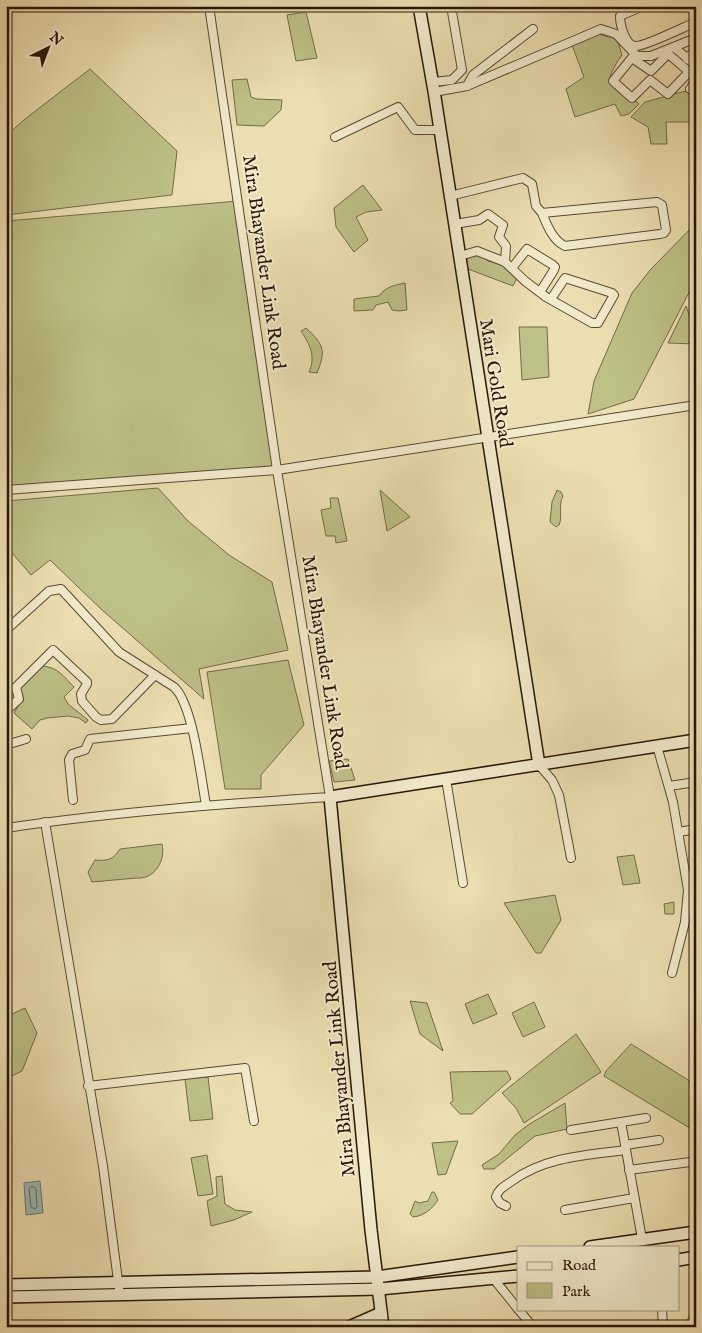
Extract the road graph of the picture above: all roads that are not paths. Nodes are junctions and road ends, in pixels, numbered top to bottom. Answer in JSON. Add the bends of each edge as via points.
{"nodes":[{"id":1,"x":209,"y":6,"type":"edge"},
{"id":2,"x":419,"y":6,"type":"edge"},
{"id":3,"x":451,"y":6,"type":"edge"},
{"id":4,"x":643,"y":6,"type":"edge"},
{"id":5,"x":696,"y":22,"type":"edge"},
{"id":6,"x":533,"y":29,"type":"dead end"},
{"id":7,"x":696,"y":38,"type":"edge"},
{"id":8,"x":674,"y":47,"type":"junction"},
{"id":9,"x":696,"y":49,"type":"edge"},
{"id":10,"x":668,"y":55,"type":"junction"},
{"id":11,"x":634,"y":56,"type":"junction"},
{"id":12,"x":687,"y":59,"type":"junction"},
{"id":13,"x":696,"y":66,"type":"edge"},
{"id":14,"x":696,"y":81,"type":"edge"},
{"id":15,"x":466,"y":86,"type":"junction"},
{"id":16,"x":433,"y":87,"type":"junction"},
{"id":17,"x":696,"y":94,"type":"edge"},
{"id":18,"x":440,"y":130,"type":"junction"},
{"id":19,"x":335,"y":137,"type":"dead end"},
{"id":20,"x":450,"y":196,"type":"junction"},
{"id":21,"x":542,"y":213,"type":"junction"},
{"id":22,"x":455,"y":224,"type":"junction"},
{"id":23,"x":460,"y":256,"type":"junction"},
{"id":24,"x":505,"y":262,"type":"junction"},
{"id":25,"x":512,"y":268,"type":"junction"},
{"id":26,"x":540,"y":292,"type":"junction"},
{"id":27,"x":551,"y":300,"type":"junction"},
{"id":28,"x":696,"y":405,"type":"edge"},
{"id":29,"x":488,"y":437,"type":"junction"},
{"id":30,"x":277,"y":470,"type":"junction"},
{"id":31,"x":6,"y":490,"type":"edge"},
{"id":32,"x":6,"y":630,"type":"edge"},
{"id":33,"x":155,"y":675,"type":"junction"},
{"id":34,"x":6,"y":710,"type":"edge"},
{"id":35,"x":192,"y":728,"type":"junction"},
{"id":36,"x":26,"y":739,"type":"dead end"},
{"id":37,"x":696,"y":740,"type":"edge"},
{"id":38,"x":6,"y":745,"type":"edge"},
{"id":39,"x":657,"y":746,"type":"junction"},
{"id":40,"x":539,"y":765,"type":"junction"},
{"id":41,"x":446,"y":779,"type":"junction"},
{"id":42,"x":696,"y":782,"type":"edge"},
{"id":43,"x":669,"y":786,"type":"junction"},
{"id":44,"x":330,"y":797,"type":"junction"},
{"id":45,"x":73,"y":800,"type":"dead end"},
{"id":46,"x":206,"y":805,"type":"junction"},
{"id":47,"x":45,"y":822,"type":"junction"},
{"id":48,"x":6,"y":828,"type":"edge"},
{"id":49,"x":696,"y":829,"type":"edge"},
{"id":50,"x":679,"y":832,"type":"junction"},
{"id":51,"x":571,"y":858,"type":"dead end"},
{"id":52,"x":696,"y":874,"type":"edge"},
{"id":53,"x":686,"y":876,"type":"junction"},
{"id":54,"x":463,"y":883,"type":"dead end"},
{"id":55,"x":672,"y":973,"type":"dead end"},
{"id":56,"x":88,"y":1086,"type":"junction"},
{"id":57,"x":646,"y":1118,"type":"dead end"},
{"id":58,"x":254,"y":1120,"type":"dead end"},
{"id":59,"x":621,"y":1122,"type":"junction"},
{"id":60,"x":571,"y":1130,"type":"dead end"},
{"id":61,"x":659,"y":1140,"type":"dead end"},
{"id":62,"x":625,"y":1147,"type":"junction"},
{"id":63,"x":690,"y":1162,"type":"dead end"},
{"id":64,"x":629,"y":1170,"type":"junction"},
{"id":65,"x":634,"y":1198,"type":"junction"},
{"id":66,"x":506,"y":1206,"type":"dead end"},
{"id":67,"x":565,"y":1210,"type":"dead end"},
{"id":68,"x":696,"y":1232,"type":"edge"},
{"id":69,"x":642,"y":1239,"type":"junction"},
{"id":70,"x":596,"y":1246,"type":"edge"},
{"id":71,"x":517,"y":1257,"type":"edge"},
{"id":72,"x":696,"y":1257,"type":"edge"},
{"id":73,"x":680,"y":1260,"type":"edge"},
{"id":74,"x":517,"y":1276,"type":"edge"},
{"id":75,"x":377,"y":1277,"type":"junction"},
{"id":76,"x":322,"y":1278,"type":"junction"},
{"id":77,"x":493,"y":1278,"type":"junction"},
{"id":78,"x":270,"y":1280,"type":"junction"},
{"id":79,"x":118,"y":1284,"type":"junction"},
{"id":80,"x":6,"y":1285,"type":"edge"},
{"id":81,"x":379,"y":1289,"type":"junction"},
{"id":82,"x":323,"y":1290,"type":"junction"},
{"id":83,"x":272,"y":1292,"type":"junction"},
{"id":84,"x":120,"y":1296,"type":"junction"},
{"id":85,"x":6,"y":1297,"type":"edge"},
{"id":86,"x":517,"y":1308,"type":"edge"},
{"id":87,"x":519,"y":1310,"type":"edge"},
{"id":88,"x":662,"y":1310,"type":"edge"},
{"id":89,"x":381,"y":1313,"type":"junction"},
{"id":90,"x":349,"y":1327,"type":"edge"},
{"id":91,"x":383,"y":1327,"type":"edge"},
{"id":92,"x":533,"y":1327,"type":"edge"},
{"id":93,"x":663,"y":1327,"type":"edge"}],
"edges":[{"from":1,"to":30,"type":"street","name":"Mira Bhayander Link Road"},
{"from":2,"to":16,"type":"street","name":"Mari Gold Road"},
{"from":3,"to":16,"type":"street","via":[[462,70],[452,80]]},
{"from":4,"to":5,"type":"street","via":[[620,16],[626,38],[636,46]]},
{"from":6,"to":15,"type":"street","via":[[473,75]]},
{"from":7,"to":8,"type":"street"},
{"from":8,"to":10,"type":"street"},
{"from":8,"to":12,"type":"street"},
{"from":9,"to":12,"type":"street"},
{"from":10,"to":11,"type":"street"},
{"from":10,"to":11,"type":"street","via":[[652,71]]},
{"from":10,"to":11,"type":"street","via":[[687,70],[687,74],[668,94],[650,80],[632,98],[613,80]]},
{"from":11,"to":15,"type":"street","via":[[616,34],[601,29]]},
{"from":12,"to":13,"type":"street"},
{"from":14,"to":17,"type":"street","via":[[690,87]]},
{"from":15,"to":16,"type":"street"},
{"from":16,"to":18,"type":"street","name":"Mari Gold Road"},
{"from":18,"to":19,"type":"street","via":[[415,130],[398,107]]},
{"from":18,"to":20,"type":"street","name":"Mari Gold Road"},
{"from":20,"to":21,"type":"street","via":[[523,178],[532,184],[536,206]]},
{"from":20,"to":22,"type":"street","name":"Mari Gold Road"},
{"from":21,"to":21,"type":"street","via":[[657,202],[662,204],[666,230],[660,234],[566,246],[549,229]]},
{"from":22,"to":23,"type":"street","name":"Mari Gold Road"},
{"from":22,"to":24,"type":"street","via":[[472,223],[488,214],[503,225],[499,237],[506,246]]},
{"from":23,"to":24,"type":"street","via":[[477,251]]},
{"from":23,"to":29,"type":"street","name":"Mari Gold Road"},
{"from":24,"to":25,"type":"street"},
{"from":25,"to":26,"type":"street"},
{"from":25,"to":26,"type":"street","via":[[527,249],[553,265],[554,270]]},
{"from":26,"to":27,"type":"street"},
{"from":27,"to":27,"type":"street","via":[[565,278],[614,295],[595,324]]},
{"from":28,"to":29,"type":"street"},
{"from":29,"to":30,"type":"street"},
{"from":29,"to":40,"type":"street","name":"Mari Gold Road"},
{"from":30,"to":31,"type":"street"},
{"from":30,"to":44,"type":"street","name":"Mira Bhayander Link Road"},
{"from":32,"to":33,"type":"street","via":[[49,590],[61,589],[119,652]]},
{"from":33,"to":34,"type":"street","via":[[112,719],[101,720],[82,701],[81,694],[87,682],[53,650],[16,687],[19,699]]},
{"from":33,"to":35,"type":"street","via":[[180,692]]},
{"from":35,"to":45,"type":"street","via":[[90,739],[85,750],[72,754],[68,760]]},
{"from":35,"to":46,"type":"street"},
{"from":36,"to":38,"type":"street"},
{"from":37,"to":39,"type":"street"},
{"from":39,"to":40,"type":"street"},
{"from":39,"to":43,"type":"street"},
{"from":40,"to":41,"type":"street"},
{"from":40,"to":51,"type":"street","via":[[559,795]]},
{"from":41,"to":44,"type":"street"},
{"from":41,"to":54,"type":"street"},
{"from":42,"to":43,"type":"street"},
{"from":43,"to":50,"type":"street"},
{"from":44,"to":46,"type":"street"},
{"from":44,"to":75,"type":"street","name":"Mira Bhayander Link Road"},
{"from":46,"to":47,"type":"street"},
{"from":47,"to":48,"type":"street"},
{"from":47,"to":56,"type":"street"},
{"from":49,"to":50,"type":"street"},
{"from":50,"to":53,"type":"street"},
{"from":52,"to":53,"type":"street"},
{"from":53,"to":55,"type":"street","via":[[688,890],[684,922]]},
{"from":56,"to":58,"type":"street","via":[[245,1068]]},
{"from":56,"to":79,"type":"street","via":[[103,1166]]},
{"from":57,"to":59,"type":"street"},
{"from":59,"to":60,"type":"street"},
{"from":59,"to":62,"type":"street"},
{"from":61,"to":62,"type":"street"},
{"from":62,"to":64,"type":"street"},
{"from":62,"to":66,"type":"street","via":[[548,1162],[523,1173],[498,1190],[496,1197]]},
{"from":63,"to":64,"type":"street"},
{"from":64,"to":65,"type":"street"},
{"from":65,"to":67,"type":"street"},
{"from":65,"to":69,"type":"street"},
{"from":68,"to":69,"type":"street"},
{"from":69,"to":70,"type":"street"},
{"from":71,"to":75,"type":"street"},
{"from":72,"to":73,"type":"street"},
{"from":74,"to":77,"type":"street"},
{"from":75,"to":76,"type":"street"},
{"from":75,"to":81,"type":"street","name":"Mira Bhayander Link Road"},
{"from":76,"to":78,"type":"street"},
{"from":76,"to":82,"type":"street"},
{"from":77,"to":81,"type":"street"},
{"from":77,"to":86,"type":"street"},
{"from":78,"to":79,"type":"street"},
{"from":78,"to":83,"type":"street"},
{"from":79,"to":80,"type":"street"},
{"from":79,"to":84,"type":"street"},
{"from":81,"to":82,"type":"street"},
{"from":81,"to":89,"type":"street","name":"Mira Bhayander Link Road"},
{"from":82,"to":83,"type":"street"},
{"from":83,"to":84,"type":"street"},
{"from":84,"to":85,"type":"street"},
{"from":87,"to":92,"type":"street"},
{"from":88,"to":93,"type":"street"},
{"from":89,"to":90,"type":"street"},
{"from":89,"to":91,"type":"street","name":"Mira Bhayander Link Road"}]}
